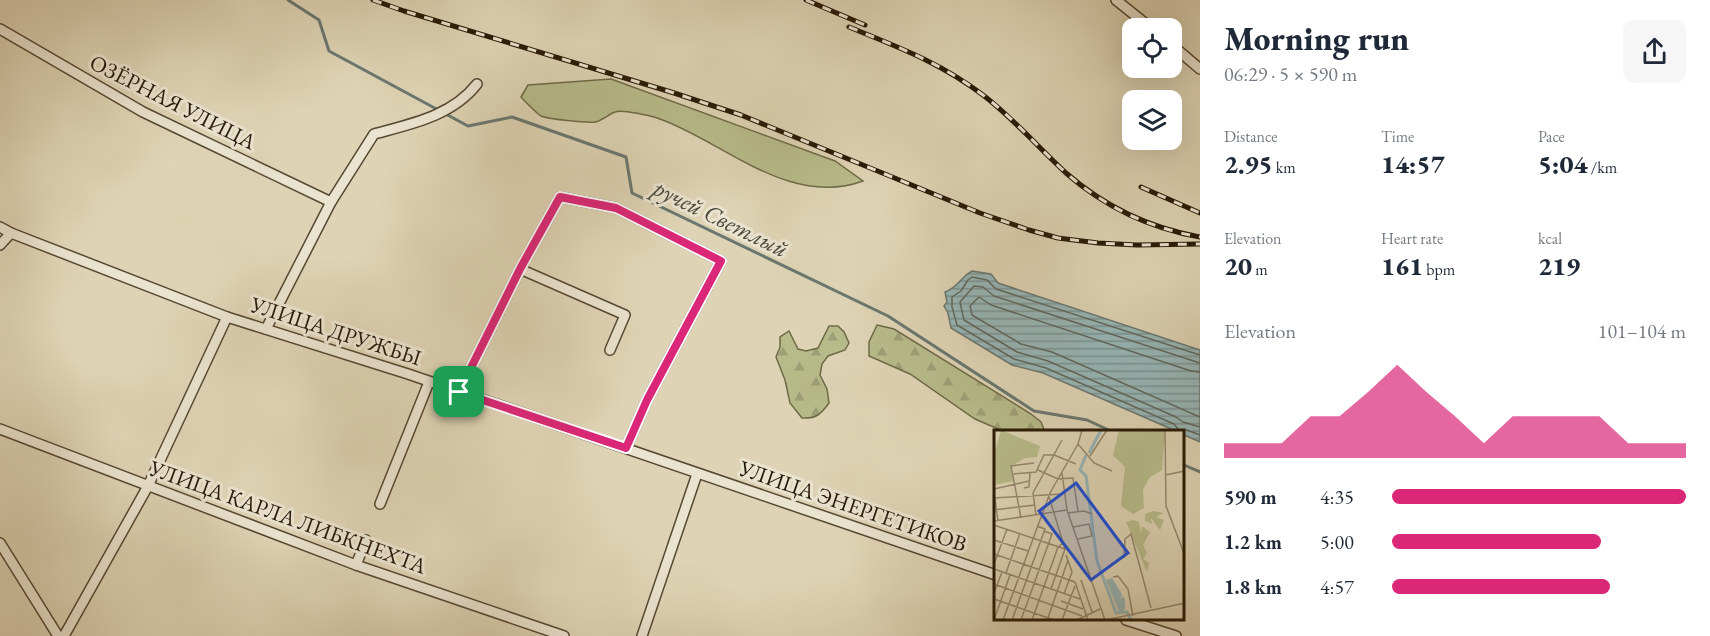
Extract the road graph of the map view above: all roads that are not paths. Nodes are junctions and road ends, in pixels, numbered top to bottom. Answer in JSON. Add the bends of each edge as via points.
{"nodes":[{"id":1,"x":1116,"y":0,"type":"edge"},
{"id":2,"x":1138,"y":18,"type":"edge"},
{"id":3,"x":0,"y":29,"type":"edge"},
{"id":4,"x":1182,"y":54,"type":"edge"},
{"id":5,"x":1200,"y":69,"type":"edge"},
{"id":6,"x":477,"y":84,"type":"dead end"},
{"id":7,"x":331,"y":202,"type":"junction"},
{"id":8,"x":0,"y":226,"type":"edge"},
{"id":9,"x":11,"y":233,"type":"junction"},
{"id":10,"x":0,"y":245,"type":"edge"},
{"id":11,"x":520,"y":269,"type":"junction"},
{"id":12,"x":227,"y":317,"type":"junction"},
{"id":13,"x":266,"y":329,"type":"junction"},
{"id":14,"x":610,"y":350,"type":"dead end"},
{"id":15,"x":429,"y":382,"type":"junction"},
{"id":16,"x":459,"y":392,"type":"junction"},
{"id":17,"x":0,"y":429,"type":"edge"},
{"id":18,"x":626,"y":448,"type":"junction"},
{"id":19,"x":697,"y":474,"type":"junction"},
{"id":20,"x":148,"y":486,"type":"junction"},
{"id":21,"x":380,"y":504,"type":"dead end"},
{"id":22,"x":366,"y":540,"type":"dead end"},
{"id":23,"x":0,"y":543,"type":"edge"},
{"id":24,"x":357,"y":565,"type":"junction"},
{"id":25,"x":994,"y":574,"type":"edge"},
{"id":26,"x":1128,"y":621,"type":"edge"},
{"id":27,"x":1149,"y":632,"type":"edge"},
{"id":28,"x":558,"y":635,"type":"edge"},
{"id":29,"x":58,"y":636,"type":"edge"},
{"id":30,"x":64,"y":636,"type":"edge"},
{"id":31,"x":642,"y":636,"type":"edge"},
{"id":32,"x":1176,"y":636,"type":"edge"}],
"edges":[{"from":1,"to":2,"type":"street"},
{"from":3,"to":7,"type":"street","name":"ОЗЁРНАЯ УЛИЦА","via":[[142,112]]},
{"from":4,"to":5,"type":"street"},
{"from":6,"to":7,"type":"street","via":[[448,109],[374,134]]},
{"from":7,"to":13,"type":"street"},
{"from":8,"to":9,"type":"street","name":"УЛИЦА ДРУЖБЫ"},
{"from":9,"to":10,"type":"street"},
{"from":9,"to":12,"type":"street","name":"УЛИЦА ДРУЖБЫ"},
{"from":11,"to":14,"type":"street","via":[[625,315]]},
{"from":11,"to":16,"type":"street"},
{"from":11,"to":18,"type":"street","via":[[560,197],[616,208],[721,261],[647,400]]},
{"from":12,"to":13,"type":"street","name":"УЛИЦА ДРУЖБЫ"},
{"from":12,"to":20,"type":"street"},
{"from":13,"to":15,"type":"street","name":"УЛИЦА ДРУЖБЫ"},
{"from":15,"to":16,"type":"street","name":"УЛИЦА ДРУЖБЫ"},
{"from":15,"to":21,"type":"street"},
{"from":16,"to":18,"type":"street","name":"УЛИЦА ДРУЖБЫ"},
{"from":17,"to":20,"type":"street","name":"УЛИЦА КАРЛА ЛИБКНЕХТА"},
{"from":18,"to":19,"type":"street","name":"УЛИЦА ДРУЖБЫ"},
{"from":19,"to":25,"type":"street","name":"УЛИЦА ЭНЕРГЕТИКОВ"},
{"from":19,"to":31,"type":"street"},
{"from":20,"to":24,"type":"street","name":"УЛИЦА КАРЛА ЛИБКНЕХТА"},
{"from":20,"to":30,"type":"street"},
{"from":22,"to":24,"type":"street"},
{"from":23,"to":29,"type":"street"},
{"from":24,"to":28,"type":"street","name":"УЛИЦА КАРЛА ЛИБКНЕХТА"},
{"from":26,"to":27,"type":"street"},
{"from":27,"to":32,"type":"street"}]}
